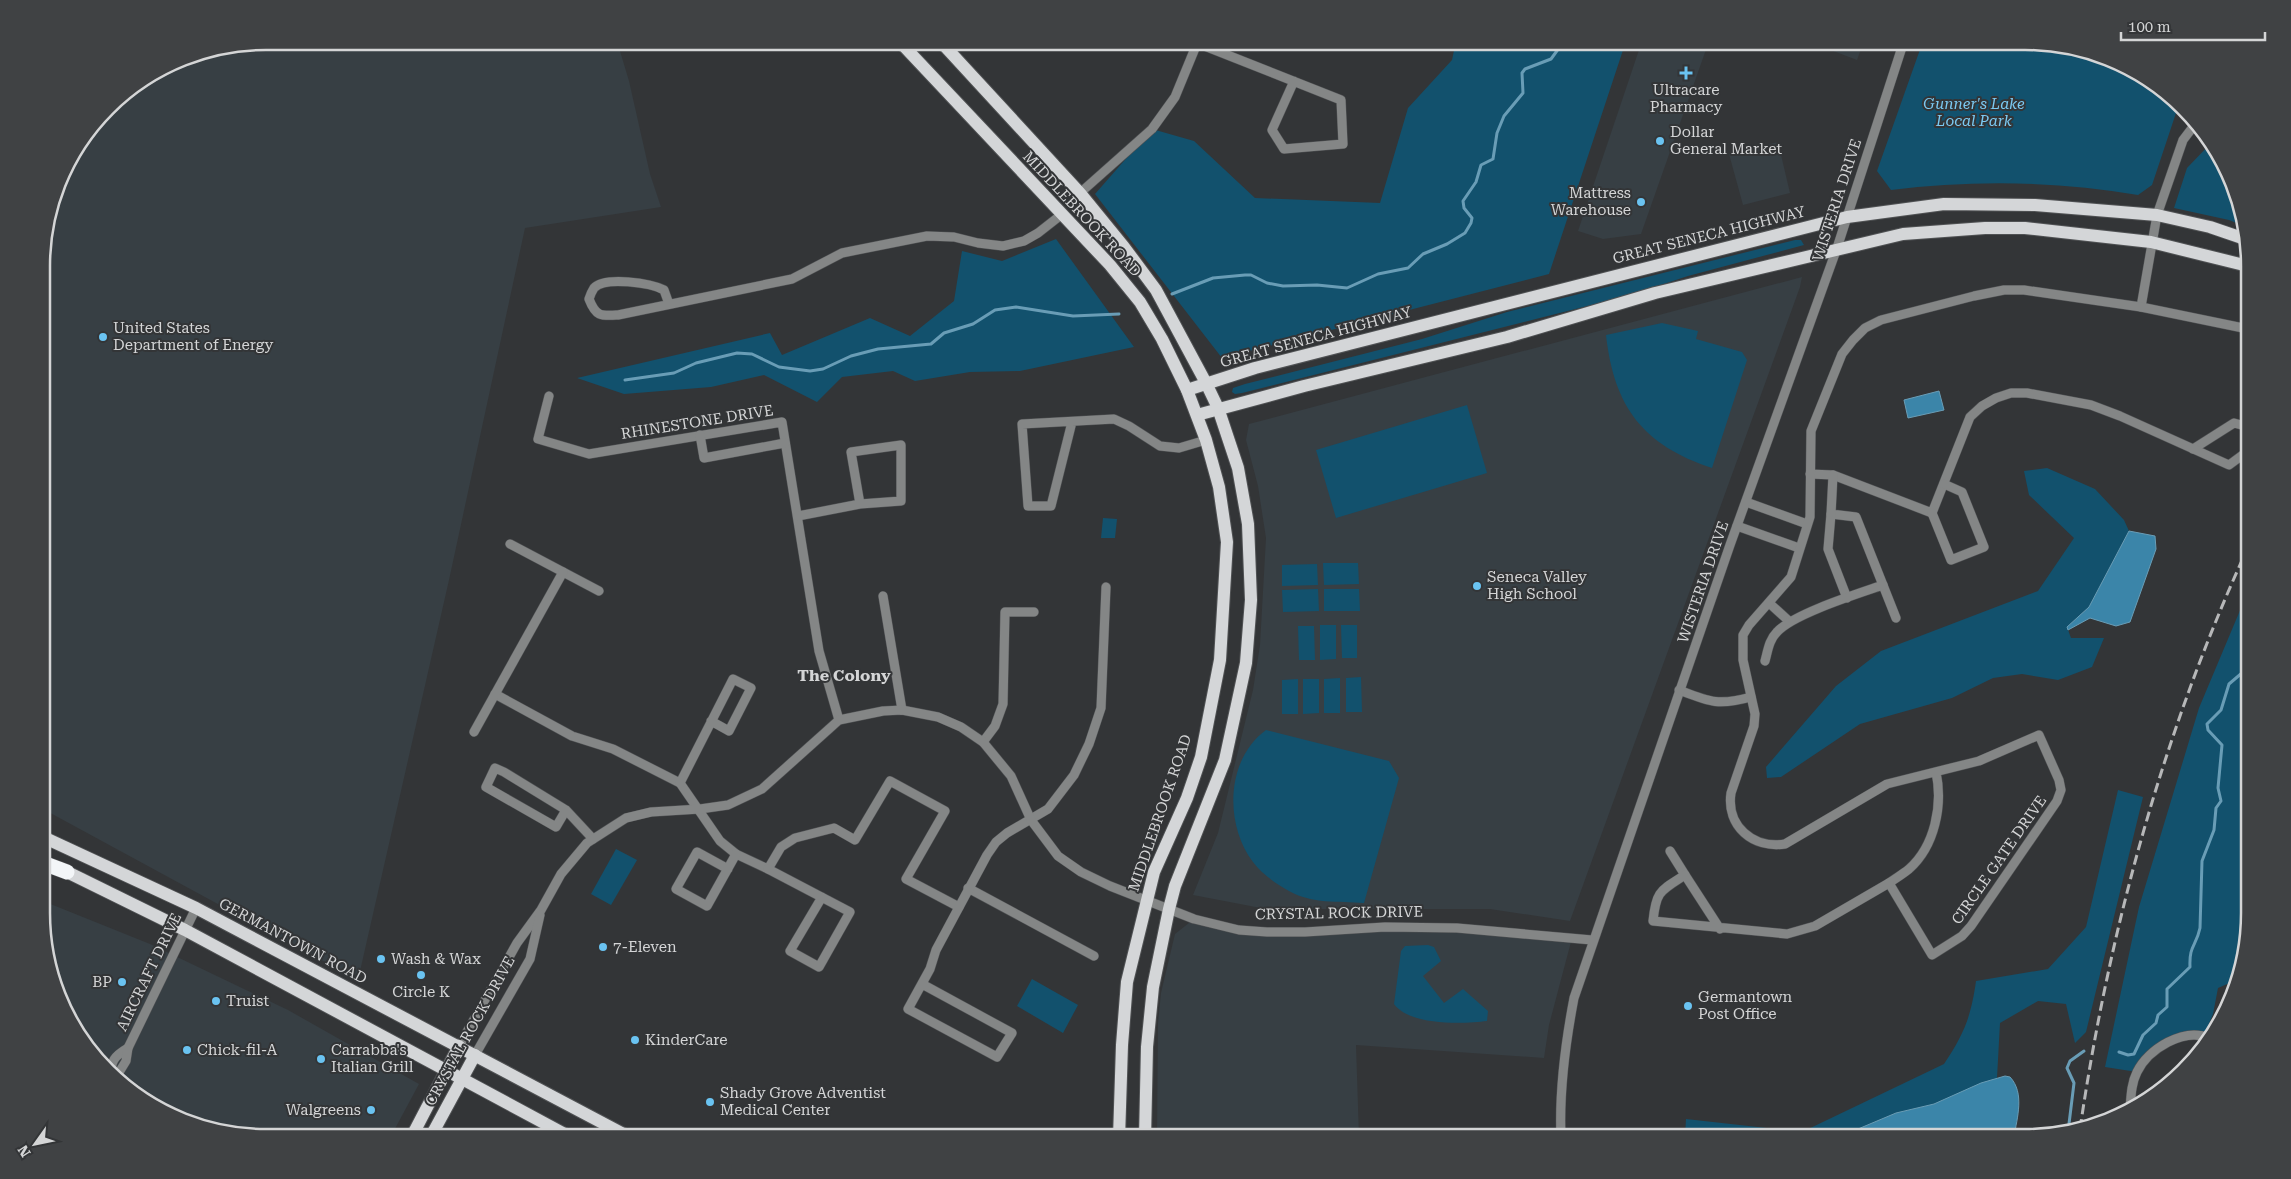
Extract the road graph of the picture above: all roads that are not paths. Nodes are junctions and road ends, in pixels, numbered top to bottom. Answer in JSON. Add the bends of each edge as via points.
{"nodes":[{"id":1,"x":910,"y":50,"type":"edge"},
{"id":2,"x":948,"y":50,"type":"edge"},
{"id":3,"x":1194,"y":50,"type":"edge"},
{"id":4,"x":1217,"y":50,"type":"edge"},
{"id":5,"x":1901,"y":50,"type":"edge"},
{"id":6,"x":1294,"y":81,"type":"junction"},
{"id":7,"x":2191,"y":129,"type":"edge"},
{"id":8,"x":1080,"y":193,"type":"junction"},
{"id":9,"x":1061,"y":215,"type":"junction"},
{"id":10,"x":2156,"y":215,"type":"junction"},
{"id":11,"x":1847,"y":217,"type":"junction"},
{"id":12,"x":2239,"y":237,"type":"edge"},
{"id":13,"x":2151,"y":242,"type":"junction"},
{"id":14,"x":1837,"y":248,"type":"junction"},
{"id":15,"x":2241,"y":264,"type":"edge"},
{"id":16,"x":669,"y":304,"type":"junction"},
{"id":17,"x":2141,"y":307,"type":"junction"},
{"id":18,"x":2241,"y":328,"type":"edge"},
{"id":19,"x":1206,"y":382,"type":"junction"},
{"id":20,"x":1187,"y":390,"type":"junction"},
{"id":21,"x":549,"y":396,"type":"dead end"},
{"id":22,"x":1218,"y":408,"type":"junction"},
{"id":23,"x":1197,"y":416,"type":"junction"},
{"id":24,"x":1072,"y":422,"type":"junction"},
{"id":25,"x":2241,"y":425,"type":"edge"},
{"id":26,"x":700,"y":436,"type":"junction"},
{"id":27,"x":1206,"y":440,"type":"junction"},
{"id":28,"x":785,"y":443,"type":"junction"},
{"id":29,"x":2192,"y":449,"type":"junction"},
{"id":30,"x":2241,"y":456,"type":"edge"},
{"id":31,"x":1810,"y":474,"type":"junction"},
{"id":32,"x":1833,"y":475,"type":"junction"},
{"id":33,"x":1944,"y":484,"type":"junction"},
{"id":34,"x":1746,"y":502,"type":"junction"},
{"id":35,"x":860,"y":504,"type":"junction"},
{"id":36,"x":1932,"y":513,"type":"junction"},
{"id":37,"x":1831,"y":514,"type":"junction"},
{"id":38,"x":798,"y":516,"type":"junction"},
{"id":39,"x":1807,"y":524,"type":"junction"},
{"id":40,"x":1737,"y":526,"type":"junction"},
{"id":41,"x":510,"y":544,"type":"dead end"},
{"id":42,"x":1799,"y":548,"type":"junction"},
{"id":43,"x":563,"y":572,"type":"junction"},
{"id":44,"x":1883,"y":585,"type":"junction"},
{"id":45,"x":1106,"y":587,"type":"dead end"},
{"id":46,"x":599,"y":592,"type":"dead end"},
{"id":47,"x":883,"y":596,"type":"dead end"},
{"id":48,"x":1847,"y":598,"type":"junction"},
{"id":49,"x":1769,"y":602,"type":"junction"},
{"id":50,"x":1034,"y":612,"type":"dead end"},
{"id":51,"x":1896,"y":618,"type":"dead end"},
{"id":52,"x":1789,"y":621,"type":"junction"},
{"id":53,"x":1765,"y":661,"type":"dead end"},
{"id":54,"x":1680,"y":690,"type":"junction"},
{"id":55,"x":495,"y":694,"type":"junction"},
{"id":56,"x":1751,"y":697,"type":"junction"},
{"id":57,"x":902,"y":710,"type":"junction"},
{"id":58,"x":839,"y":720,"type":"junction"},
{"id":59,"x":711,"y":721,"type":"junction"},
{"id":60,"x":474,"y":732,"type":"dead end"},
{"id":61,"x":983,"y":742,"type":"junction"},
{"id":62,"x":1936,"y":772,"type":"junction"},
{"id":63,"x":680,"y":783,"type":"junction"},
{"id":64,"x":700,"y":809,"type":"junction"},
{"id":65,"x":566,"y":810,"type":"junction"},
{"id":66,"x":1031,"y":820,"type":"junction"},
{"id":67,"x":593,"y":839,"type":"junction"},
{"id":68,"x":50,"y":840,"type":"edge"},
{"id":69,"x":1670,"y":851,"type":"dead end"},
{"id":70,"x":736,"y":854,"type":"junction"},
{"id":71,"x":50,"y":864,"type":"edge"},
{"id":72,"x":768,"y":868,"type":"junction"},
{"id":73,"x":728,"y":869,"type":"junction"},
{"id":74,"x":68,"y":872,"type":"joint"},
{"id":75,"x":1685,"y":875,"type":"junction"},
{"id":76,"x":1890,"y":882,"type":"junction"},
{"id":77,"x":968,"y":888,"type":"junction"},
{"id":78,"x":822,"y":897,"type":"junction"},
{"id":79,"x":1147,"y":900,"type":"junction"},
{"id":80,"x":959,"y":907,"type":"junction"},
{"id":81,"x":196,"y":908,"type":"junction"},
{"id":82,"x":1169,"y":909,"type":"junction"},
{"id":83,"x":542,"y":910,"type":"junction"},
{"id":84,"x":1720,"y":929,"type":"junction"},
{"id":85,"x":185,"y":930,"type":"junction"},
{"id":86,"x":1592,"y":940,"type":"junction"},
{"id":87,"x":1094,"y":956,"type":"dead end"},
{"id":88,"x":922,"y":984,"type":"junction"},
{"id":89,"x":2203,"y":1036,"type":"edge"},
{"id":90,"x":459,"y":1046,"type":"junction"},
{"id":91,"x":475,"y":1055,"type":"junction"},
{"id":92,"x":119,"y":1071,"type":"edge"},
{"id":93,"x":448,"y":1071,"type":"junction"},
{"id":94,"x":462,"y":1078,"type":"junction"},
{"id":95,"x":2130,"y":1102,"type":"edge"},
{"id":96,"x":416,"y":1129,"type":"edge"},
{"id":97,"x":435,"y":1129,"type":"edge"},
{"id":98,"x":556,"y":1129,"type":"edge"},
{"id":99,"x":614,"y":1129,"type":"edge"},
{"id":100,"x":1120,"y":1129,"type":"edge"},
{"id":101,"x":1146,"y":1129,"type":"edge"},
{"id":102,"x":1561,"y":1129,"type":"edge"}],
"edges":[{"from":1,"to":9,"type":"main road","name":"MIDDLEBROOK ROAD"},
{"from":2,"to":8,"type":"main road","name":"MIDDLEBROOK ROAD"},
{"from":3,"to":8,"type":"street","via":[[1175,97],[1152,129]]},
{"from":4,"to":6,"type":"street"},
{"from":5,"to":11,"type":"street","name":"WISTERIA DRIVE"},
{"from":6,"to":6,"type":"street","via":[[1341,100],[1343,144],[1284,149],[1272,130]]},
{"from":7,"to":10,"type":"street","via":[[2183,140]]},
{"from":8,"to":19,"type":"main road","name":"MIDDLEBROOK ROAD","via":[[1156,290]]},
{"from":9,"to":16,"type":"street","via":[[1024,241],[1003,246],[954,237],[927,236],[842,253],[792,279]]},
{"from":9,"to":20,"type":"main road","name":"MIDDLEBROOK ROAD","via":[[1110,265],[1140,302]]},
{"from":10,"to":11,"type":"main road","name":"GREAT SENECA HIGHWAY","via":[[2035,205],[1944,204]]},
{"from":10,"to":12,"type":"main road","name":"GREAT SENECA HIGHWAY"},
{"from":10,"to":13,"type":"street"},
{"from":11,"to":14,"type":"street","name":"WISTERIA DRIVE"},
{"from":11,"to":19,"type":"main road","name":"GREAT SENECA HIGHWAY"},
{"from":13,"to":14,"type":"main road","via":[[2025,228],[1985,228],[1903,234]]},
{"from":13,"to":15,"type":"main road"},
{"from":13,"to":17,"type":"street"},
{"from":14,"to":22,"type":"main road","via":[[1655,292],[1506,337]]},
{"from":14,"to":34,"type":"street","name":"WISTERIA DRIVE"},
{"from":16,"to":16,"type":"street","via":[[664,290],[652,284],[605,282],[594,288],[589,299],[601,316]]},
{"from":17,"to":18,"type":"street","name":"CIRCLE GATE DRIVE"},
{"from":17,"to":31,"type":"street","name":"CIRCLE GATE DRIVE","via":[[2004,290],[1881,320],[1865,328],[1842,354],[1811,430]]},
{"from":19,"to":20,"type":"main road","name":"GREAT SENECA HIGHWAY"},
{"from":19,"to":22,"type":"main road","name":"MIDDLEBROOK ROAD"},
{"from":20,"to":23,"type":"main road","name":"MIDDLEBROOK ROAD"},
{"from":21,"to":26,"type":"street","name":"RHINESTONE DRIVE","via":[[538,439],[589,454]]},
{"from":22,"to":23,"type":"main road"},
{"from":22,"to":82,"type":"main road","name":"MIDDLEBROOK ROAD","via":[[1238,468],[1248,524],[1251,600],[1246,663],[1226,760],[1175,886]]},
{"from":23,"to":27,"type":"main road","name":"MIDDLEBROOK ROAD"},
{"from":24,"to":24,"type":"street","via":[[1022,424],[1028,506],[1051,506]]},
{"from":24,"to":27,"type":"street","via":[[1114,419],[1160,446],[1179,448]]},
{"from":25,"to":29,"type":"street","via":[[2234,423]]},
{"from":26,"to":28,"type":"street","name":"RHINESTONE DRIVE","via":[[782,422]]},
{"from":26,"to":28,"type":"street","via":[[704,458]]},
{"from":27,"to":79,"type":"main road","name":"MIDDLEBROOK ROAD","via":[[1219,487],[1227,542],[1220,660],[1200,757],[1187,798],[1154,872]]},
{"from":28,"to":38,"type":"street","name":"RHINESTONE DRIVE"},
{"from":29,"to":30,"type":"street","via":[[2229,465]]},
{"from":29,"to":33,"type":"street","via":[[2091,405],[2011,393],[1982,406],[1970,417]]},
{"from":31,"to":32,"type":"street"},
{"from":31,"to":39,"type":"street","name":"CIRCLE GATE DRIVE","via":[[1811,502]]},
{"from":32,"to":36,"type":"street"},
{"from":32,"to":37,"type":"street"},
{"from":33,"to":36,"type":"street"},
{"from":33,"to":36,"type":"street","via":[[1962,492],[1984,547],[1951,560]]},
{"from":34,"to":39,"type":"street"},
{"from":34,"to":40,"type":"street","name":"WISTERIA DRIVE"},
{"from":35,"to":35,"type":"street","via":[[901,501],[901,445],[851,452]]},
{"from":35,"to":38,"type":"street"},
{"from":37,"to":44,"type":"street","via":[[1856,518]]},
{"from":37,"to":48,"type":"street","via":[[1828,549]]},
{"from":38,"to":58,"type":"street","name":"RHINESTONE DRIVE","via":[[819,651]]},
{"from":39,"to":42,"type":"street","name":"CIRCLE GATE DRIVE"},
{"from":40,"to":42,"type":"street"},
{"from":40,"to":54,"type":"street","name":"WISTERIA DRIVE"},
{"from":41,"to":43,"type":"street"},
{"from":42,"to":49,"type":"street","name":"CIRCLE GATE DRIVE","via":[[1791,577]]},
{"from":43,"to":46,"type":"street"},
{"from":43,"to":55,"type":"street"},
{"from":44,"to":48,"type":"street"},
{"from":44,"to":51,"type":"street"},
{"from":45,"to":66,"type":"street","via":[[1101,708],[1074,775],[1048,809]]},
{"from":47,"to":57,"type":"street"},
{"from":48,"to":52,"type":"street"},
{"from":49,"to":52,"type":"street"},
{"from":49,"to":56,"type":"street","name":"CIRCLE GATE DRIVE","via":[[1743,635],[1743,660]]},
{"from":50,"to":61,"type":"street","via":[[1005,612],[1003,704]]},
{"from":52,"to":53,"type":"street","via":[[1772,638]]},
{"from":54,"to":56,"type":"street","via":[[1720,703]]},
{"from":54,"to":86,"type":"street","name":"WISTERIA DRIVE"},
{"from":55,"to":60,"type":"street"},
{"from":55,"to":63,"type":"street","via":[[572,736],[613,749]]},
{"from":56,"to":62,"type":"street","name":"CIRCLE GATE DRIVE","via":[[1754,726],[1730,793],[1729,805],[1739,830],[1760,842],[1773,846],[1785,844],[1887,784]]},
{"from":57,"to":58,"type":"street","name":"CRYSTAL ROCK DRIVE"},
{"from":57,"to":61,"type":"street","name":"CRYSTAL ROCK DRIVE","via":[[938,717]]},
{"from":58,"to":64,"type":"street","name":"CRYSTAL ROCK DRIVE","via":[[762,789],[728,805]]},
{"from":59,"to":59,"type":"street","via":[[733,679],[751,688],[729,731]]},
{"from":59,"to":63,"type":"street"},
{"from":61,"to":66,"type":"street","name":"CRYSTAL ROCK DRIVE","via":[[1011,776]]},
{"from":62,"to":76,"type":"street","via":[[1940,788],[1939,806],[1928,841],[1908,870]]},
{"from":62,"to":76,"type":"street","name":"CIRCLE GATE DRIVE","via":[[1978,761],[2039,735],[2061,790],[2058,801],[1971,926],[1962,936],[1932,954]]},
{"from":63,"to":64,"type":"street"},
{"from":64,"to":67,"type":"street","name":"CRYSTAL ROCK DRIVE","via":[[642,814],[619,822]]},
{"from":64,"to":70,"type":"street","via":[[720,841]]},
{"from":65,"to":65,"type":"street","via":[[495,768],[486,787],[556,827]]},
{"from":65,"to":67,"type":"street"},
{"from":66,"to":77,"type":"street","via":[[996,842]]},
{"from":66,"to":79,"type":"street","name":"CRYSTAL ROCK DRIVE","via":[[1065,861],[1110,886]]},
{"from":67,"to":83,"type":"street","name":"CRYSTAL ROCK DRIVE","via":[[573,858]]},
{"from":68,"to":81,"type":"main road","name":"GERMANTOWN ROAD"},
{"from":69,"to":75,"type":"street"},
{"from":70,"to":72,"type":"street"},
{"from":70,"to":73,"type":"street"},
{"from":71,"to":74,"type":"highway"},
{"from":72,"to":78,"type":"street"},
{"from":72,"to":80,"type":"street","via":[[782,847],[795,838],[834,828],[855,840],[890,781],[945,811],[906,879]]},
{"from":73,"to":73,"type":"street","via":[[707,906],[676,889],[697,852]]},
{"from":74,"to":85,"type":"main road"},
{"from":75,"to":84,"type":"street"},
{"from":75,"to":84,"type":"street","via":[[1659,893],[1653,921]]},
{"from":76,"to":84,"type":"street","via":[[1802,932],[1772,934]]},
{"from":77,"to":80,"type":"street"},
{"from":77,"to":87,"type":"street"},
{"from":78,"to":78,"type":"street","via":[[850,912],[819,967],[790,951]]},
{"from":79,"to":82,"type":"street","name":"CRYSTAL ROCK DRIVE"},
{"from":79,"to":100,"type":"main road","name":"MIDDLEBROOK ROAD","via":[[1128,982],[1122,1045]]},
{"from":80,"to":88,"type":"street"},
{"from":81,"to":85,"type":"street","name":"AIRCRAFT DRIVE"},
{"from":81,"to":90,"type":"main road","name":"GERMANTOWN ROAD"},
{"from":82,"to":86,"type":"street","name":"CRYSTAL ROCK DRIVE","via":[[1239,930],[1304,932],[1385,926],[1457,928]]},
{"from":82,"to":101,"type":"main road","name":"MIDDLEBROOK ROAD","via":[[1153,987]]},
{"from":83,"to":90,"type":"street","name":"CRYSTAL ROCK DRIVE","via":[[517,943]]},
{"from":83,"to":91,"type":"street","name":"CRYSTAL ROCK DRIVE","via":[[530,959]]},
{"from":85,"to":92,"type":"street","name":"AIRCRAFT DRIVE"},
{"from":85,"to":93,"type":"main road"},
{"from":86,"to":102,"type":"street","name":"WISTERIA DRIVE","via":[[1574,998],[1564,1047],[1559,1100]]},
{"from":88,"to":88,"type":"street","via":[[908,1009],[997,1057],[1012,1033]]},
{"from":89,"to":95,"type":"street","via":[[2176,1038],[2145,1058],[2131,1089]]},
{"from":90,"to":91,"type":"main road","name":"GERMANTOWN ROAD"},
{"from":90,"to":93,"type":"main road","name":"CRYSTAL ROCK DRIVE"},
{"from":91,"to":94,"type":"main road","name":"CRYSTAL ROCK DRIVE"},
{"from":91,"to":99,"type":"main road","name":"GERMANTOWN ROAD"},
{"from":93,"to":94,"type":"main road"},
{"from":93,"to":96,"type":"main road","name":"CRYSTAL ROCK DRIVE"},
{"from":94,"to":97,"type":"main road","name":"CRYSTAL ROCK DRIVE"},
{"from":94,"to":98,"type":"main road"}]}
